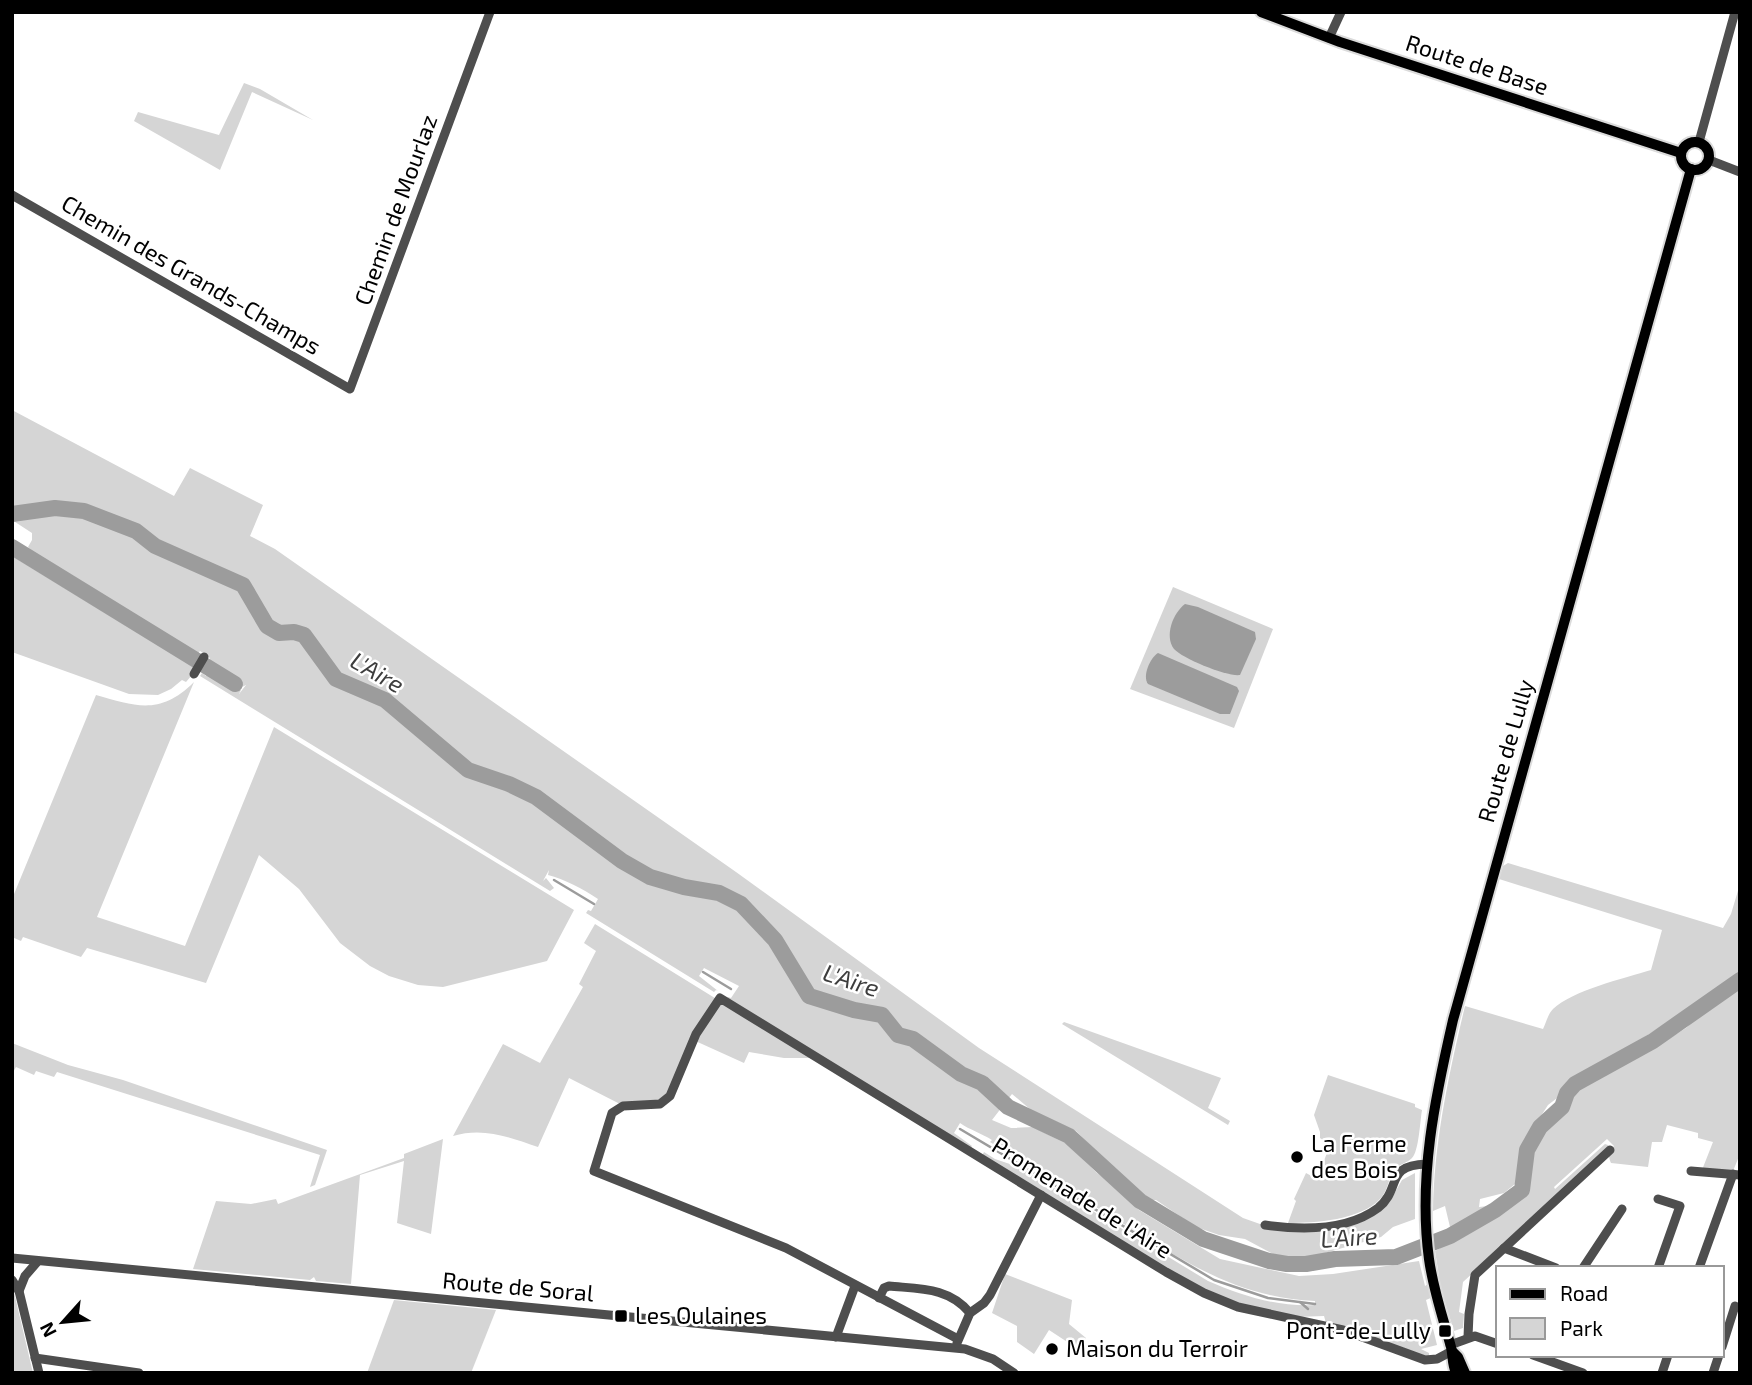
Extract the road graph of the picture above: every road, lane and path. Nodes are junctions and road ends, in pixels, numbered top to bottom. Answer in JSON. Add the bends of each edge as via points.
{"nodes":[{"id":1,"x":490,"y":12,"type":"edge"},
{"id":2,"x":1261,"y":12,"type":"edge"},
{"id":3,"x":1341,"y":12,"type":"edge"},
{"id":4,"x":1735,"y":12,"type":"edge"},
{"id":5,"x":1329,"y":38,"type":"junction"},
{"id":6,"x":1699,"y":142,"type":"junction"},
{"id":7,"x":1681,"y":153,"type":"junction"},
{"id":8,"x":1709,"y":160,"type":"junction"},
{"id":9,"x":1691,"y":169,"type":"junction"},
{"id":10,"x":1740,"y":172,"type":"edge"},
{"id":11,"x":12,"y":195,"type":"edge"},
{"id":12,"x":350,"y":389,"type":"joint"},
{"id":13,"x":204,"y":657,"type":"dead end"},
{"id":14,"x":195,"y":672,"type":"dead end"},
{"id":15,"x":1610,"y":1150,"type":"dead end"},
{"id":16,"x":1427,"y":1164,"type":"junction"},
{"id":17,"x":1691,"y":1171,"type":"dead end"},
{"id":18,"x":1736,"y":1174,"type":"edge"},
{"id":19,"x":1041,"y":1195,"type":"junction"},
{"id":20,"x":1658,"y":1199,"type":"dead end"},
{"id":21,"x":1622,"y":1209,"type":"dead end"},
{"id":22,"x":1265,"y":1225,"type":"dead end"},
{"id":23,"x":1504,"y":1248,"type":"junction"},
{"id":24,"x":12,"y":1258,"type":"edge"},
{"id":25,"x":38,"y":1261,"type":"junction"},
{"id":26,"x":1551,"y":1266,"type":"edge"},
{"id":27,"x":1584,"y":1266,"type":"edge"},
{"id":28,"x":1659,"y":1266,"type":"edge"},
{"id":29,"x":1700,"y":1266,"type":"edge"},
{"id":30,"x":12,"y":1280,"type":"edge"},
{"id":31,"x":855,"y":1286,"type":"junction"},
{"id":32,"x":19,"y":1292,"type":"junction"},
{"id":33,"x":879,"y":1298,"type":"junction"},
{"id":34,"x":1735,"y":1306,"type":"dead end"},
{"id":35,"x":970,"y":1312,"type":"junction"},
{"id":36,"x":836,"y":1337,"type":"junction"},
{"id":37,"x":1468,"y":1337,"type":"junction"},
{"id":38,"x":1724,"y":1341,"type":"edge"},
{"id":39,"x":957,"y":1343,"type":"junction"},
{"id":40,"x":1496,"y":1343,"type":"edge"},
{"id":41,"x":1451,"y":1348,"type":"junction"},
{"id":42,"x":1539,"y":1357,"type":"edge"},
{"id":43,"x":34,"y":1358,"type":"junction"},
{"id":44,"x":39,"y":1373,"type":"edge"},
{"id":45,"x":139,"y":1373,"type":"edge"},
{"id":46,"x":1014,"y":1373,"type":"edge"},
{"id":47,"x":1456,"y":1373,"type":"edge"},
{"id":48,"x":1465,"y":1373,"type":"edge"},
{"id":49,"x":1583,"y":1373,"type":"edge"}],
"edges":[{"from":1,"to":12,"type":"street","name":"Chemin de Mourlaz"},
{"from":2,"to":5,"type":"main road","name":"Route de Base"},
{"from":3,"to":5,"type":"street"},
{"from":4,"to":6,"type":"street"},
{"from":5,"to":7,"type":"main road","name":"Route de Base"},
{"from":6,"to":7,"type":"main road","via":[[1686,145]]},
{"from":6,"to":8,"type":"main road","via":[[1707,148]]},
{"from":7,"to":9,"type":"main road","via":[[1683,163]]},
{"from":8,"to":9,"type":"main road","via":[[1703,167]]},
{"from":8,"to":10,"type":"street"},
{"from":9,"to":16,"type":"main road","name":"Route de Lully","via":[[1453,1020]]},
{"from":11,"to":12,"type":"street","name":"Chemin des Grands-Champs"},
{"from":13,"to":14,"type":"street"},
{"from":15,"to":23,"type":"street"},
{"from":16,"to":22,"type":"street","via":[[1401,1171],[1383,1203],[1360,1217],[1321,1227]]},
{"from":16,"to":41,"type":"main road","name":"Route de Lully","via":[[1429,1259]]},
{"from":17,"to":18,"type":"street"},
{"from":18,"to":29,"type":"street"},
{"from":19,"to":31,"type":"street","name":"Promenade de l'Aire","via":[[720,998],[695,1034],[670,1096],[660,1104],[624,1106],[612,1113],[594,1171],[786,1248]]},
{"from":19,"to":35,"type":"street","via":[[990,1295]]},
{"from":19,"to":41,"type":"street","name":"Promenade de l'Aire","via":[[1174,1277],[1228,1304],[1343,1330],[1425,1360]]},
{"from":20,"to":28,"type":"street","via":[[1680,1206]]},
{"from":21,"to":27,"type":"street"},
{"from":23,"to":26,"type":"street"},
{"from":23,"to":37,"type":"street","via":[[1474,1277]]},
{"from":24,"to":25,"type":"street","name":"Route de Soral"},
{"from":25,"to":32,"type":"street"},
{"from":25,"to":36,"type":"street","name":"Route de Soral"},
{"from":30,"to":32,"type":"street"},
{"from":31,"to":33,"type":"street"},
{"from":31,"to":36,"type":"street"},
{"from":32,"to":43,"type":"street"},
{"from":33,"to":35,"type":"street","via":[[889,1286],[930,1289]]},
{"from":33,"to":39,"type":"street"},
{"from":34,"to":38,"type":"street"},
{"from":35,"to":39,"type":"street"},
{"from":36,"to":39,"type":"street","name":"Route de Soral"},
{"from":37,"to":40,"type":"street"},
{"from":37,"to":41,"type":"street","name":"Promenade de l'Aire"},
{"from":39,"to":46,"type":"street","name":"Route de Soral"},
{"from":41,"to":47,"type":"main road","name":"Route de Lully"},
{"from":41,"to":48,"type":"main road","name":"Route de Lully"},
{"from":42,"to":49,"type":"street"},
{"from":43,"to":44,"type":"street"},
{"from":43,"to":45,"type":"street"}]}
